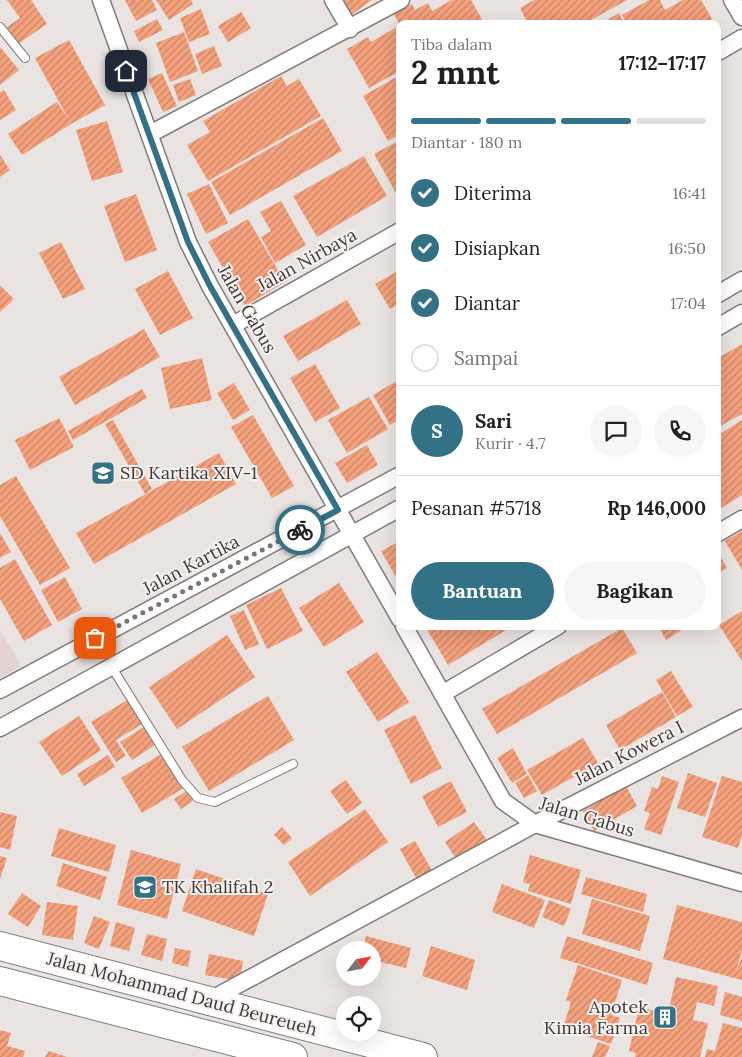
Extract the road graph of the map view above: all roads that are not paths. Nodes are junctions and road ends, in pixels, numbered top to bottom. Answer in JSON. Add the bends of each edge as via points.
{"nodes":[{"id":1,"x":101,"y":0,"type":"edge"},
{"id":2,"x":333,"y":0,"type":"edge"},
{"id":3,"x":401,"y":0,"type":"edge"},
{"id":4,"x":732,"y":0,"type":"edge"},
{"id":5,"x":742,"y":17,"type":"edge"},
{"id":6,"x":0,"y":27,"type":"edge"},
{"id":7,"x":350,"y":29,"type":"junction"},
{"id":8,"x":742,"y":38,"type":"edge"},
{"id":9,"x":721,"y":50,"type":"edge"},
{"id":10,"x":25,"y":58,"type":"dead end"},
{"id":11,"x":150,"y":134,"type":"junction"},
{"id":12,"x":396,"y":233,"type":"edge"},
{"id":13,"x":742,"y":280,"type":"edge"},
{"id":14,"x":721,"y":292,"type":"edge"},
{"id":15,"x":742,"y":313,"type":"edge"},
{"id":16,"x":233,"y":324,"type":"junction"},
{"id":17,"x":721,"y":325,"type":"edge"},
{"id":18,"x":396,"y":477,"type":"edge"},
{"id":19,"x":338,"y":510,"type":"junction"},
{"id":20,"x":396,"y":510,"type":"edge"},
{"id":21,"x":742,"y":519,"type":"edge"},
{"id":22,"x":721,"y":531,"type":"edge"},
{"id":23,"x":352,"y":536,"type":"junction"},
{"id":24,"x":396,"y":612,"type":"edge"},
{"id":25,"x":406,"y":630,"type":"edge"},
{"id":26,"x":551,"y":630,"type":"edge"},
{"id":27,"x":111,"y":666,"type":"junction"},
{"id":28,"x":0,"y":690,"type":"edge"},
{"id":29,"x":442,"y":694,"type":"junction"},
{"id":30,"x":742,"y":718,"type":"edge"},
{"id":31,"x":0,"y":728,"type":"edge"},
{"id":32,"x":293,"y":764,"type":"dead end"},
{"id":33,"x":535,"y":824,"type":"junction"},
{"id":34,"x":742,"y":883,"type":"edge"},
{"id":35,"x":0,"y":946,"type":"edge"},
{"id":36,"x":0,"y":980,"type":"edge"},
{"id":37,"x":208,"y":1001,"type":"junction"},
{"id":38,"x":293,"y":1057,"type":"edge"},
{"id":39,"x":423,"y":1057,"type":"edge"}],
"edges":[{"from":1,"to":11,"type":"street","name":"Jalan Gabus"},
{"from":2,"to":7,"type":"street"},
{"from":3,"to":7,"type":"street"},
{"from":4,"to":5,"type":"street"},
{"from":6,"to":10,"type":"lane"},
{"from":7,"to":11,"type":"street"},
{"from":8,"to":9,"type":"street"},
{"from":11,"to":16,"type":"street","name":"Jalan Gabus","via":[[188,242]]},
{"from":12,"to":16,"type":"street","name":"Jalan Nirbaya"},
{"from":13,"to":14,"type":"street"},
{"from":15,"to":17,"type":"street"},
{"from":16,"to":19,"type":"street","name":"Jalan Gabus"},
{"from":18,"to":19,"type":"street","name":"Jalan Kartika"},
{"from":19,"to":23,"type":"street","name":"Jalan Gabus"},
{"from":19,"to":28,"type":"street","name":"Jalan Kartika"},
{"from":20,"to":23,"type":"street"},
{"from":21,"to":22,"type":"street"},
{"from":23,"to":24,"type":"street","name":"Jalan Gabus"},
{"from":23,"to":27,"type":"street"},
{"from":25,"to":29,"type":"street","name":"Jalan Gabus"},
{"from":26,"to":29,"type":"street"},
{"from":27,"to":31,"type":"street"},
{"from":27,"to":32,"type":"lane","via":[[182,780],[198,798],[215,802]]},
{"from":29,"to":33,"type":"street","name":"Jalan Gabus","via":[[503,801]]},
{"from":30,"to":33,"type":"street","name":"Jalan Kowera I"},
{"from":33,"to":34,"type":"street","name":"Jalan Gabus"},
{"from":33,"to":37,"type":"street","name":"Jalan Kowera I"},
{"from":35,"to":37,"type":"highway","name":"Jalan Mohammad Daud Beureueh"},
{"from":36,"to":38,"type":"highway","name":"Jalan Mohammad Daud Beureueh"},
{"from":37,"to":39,"type":"highway","name":"Jalan Mohammad Daud Beureueh"}]}
